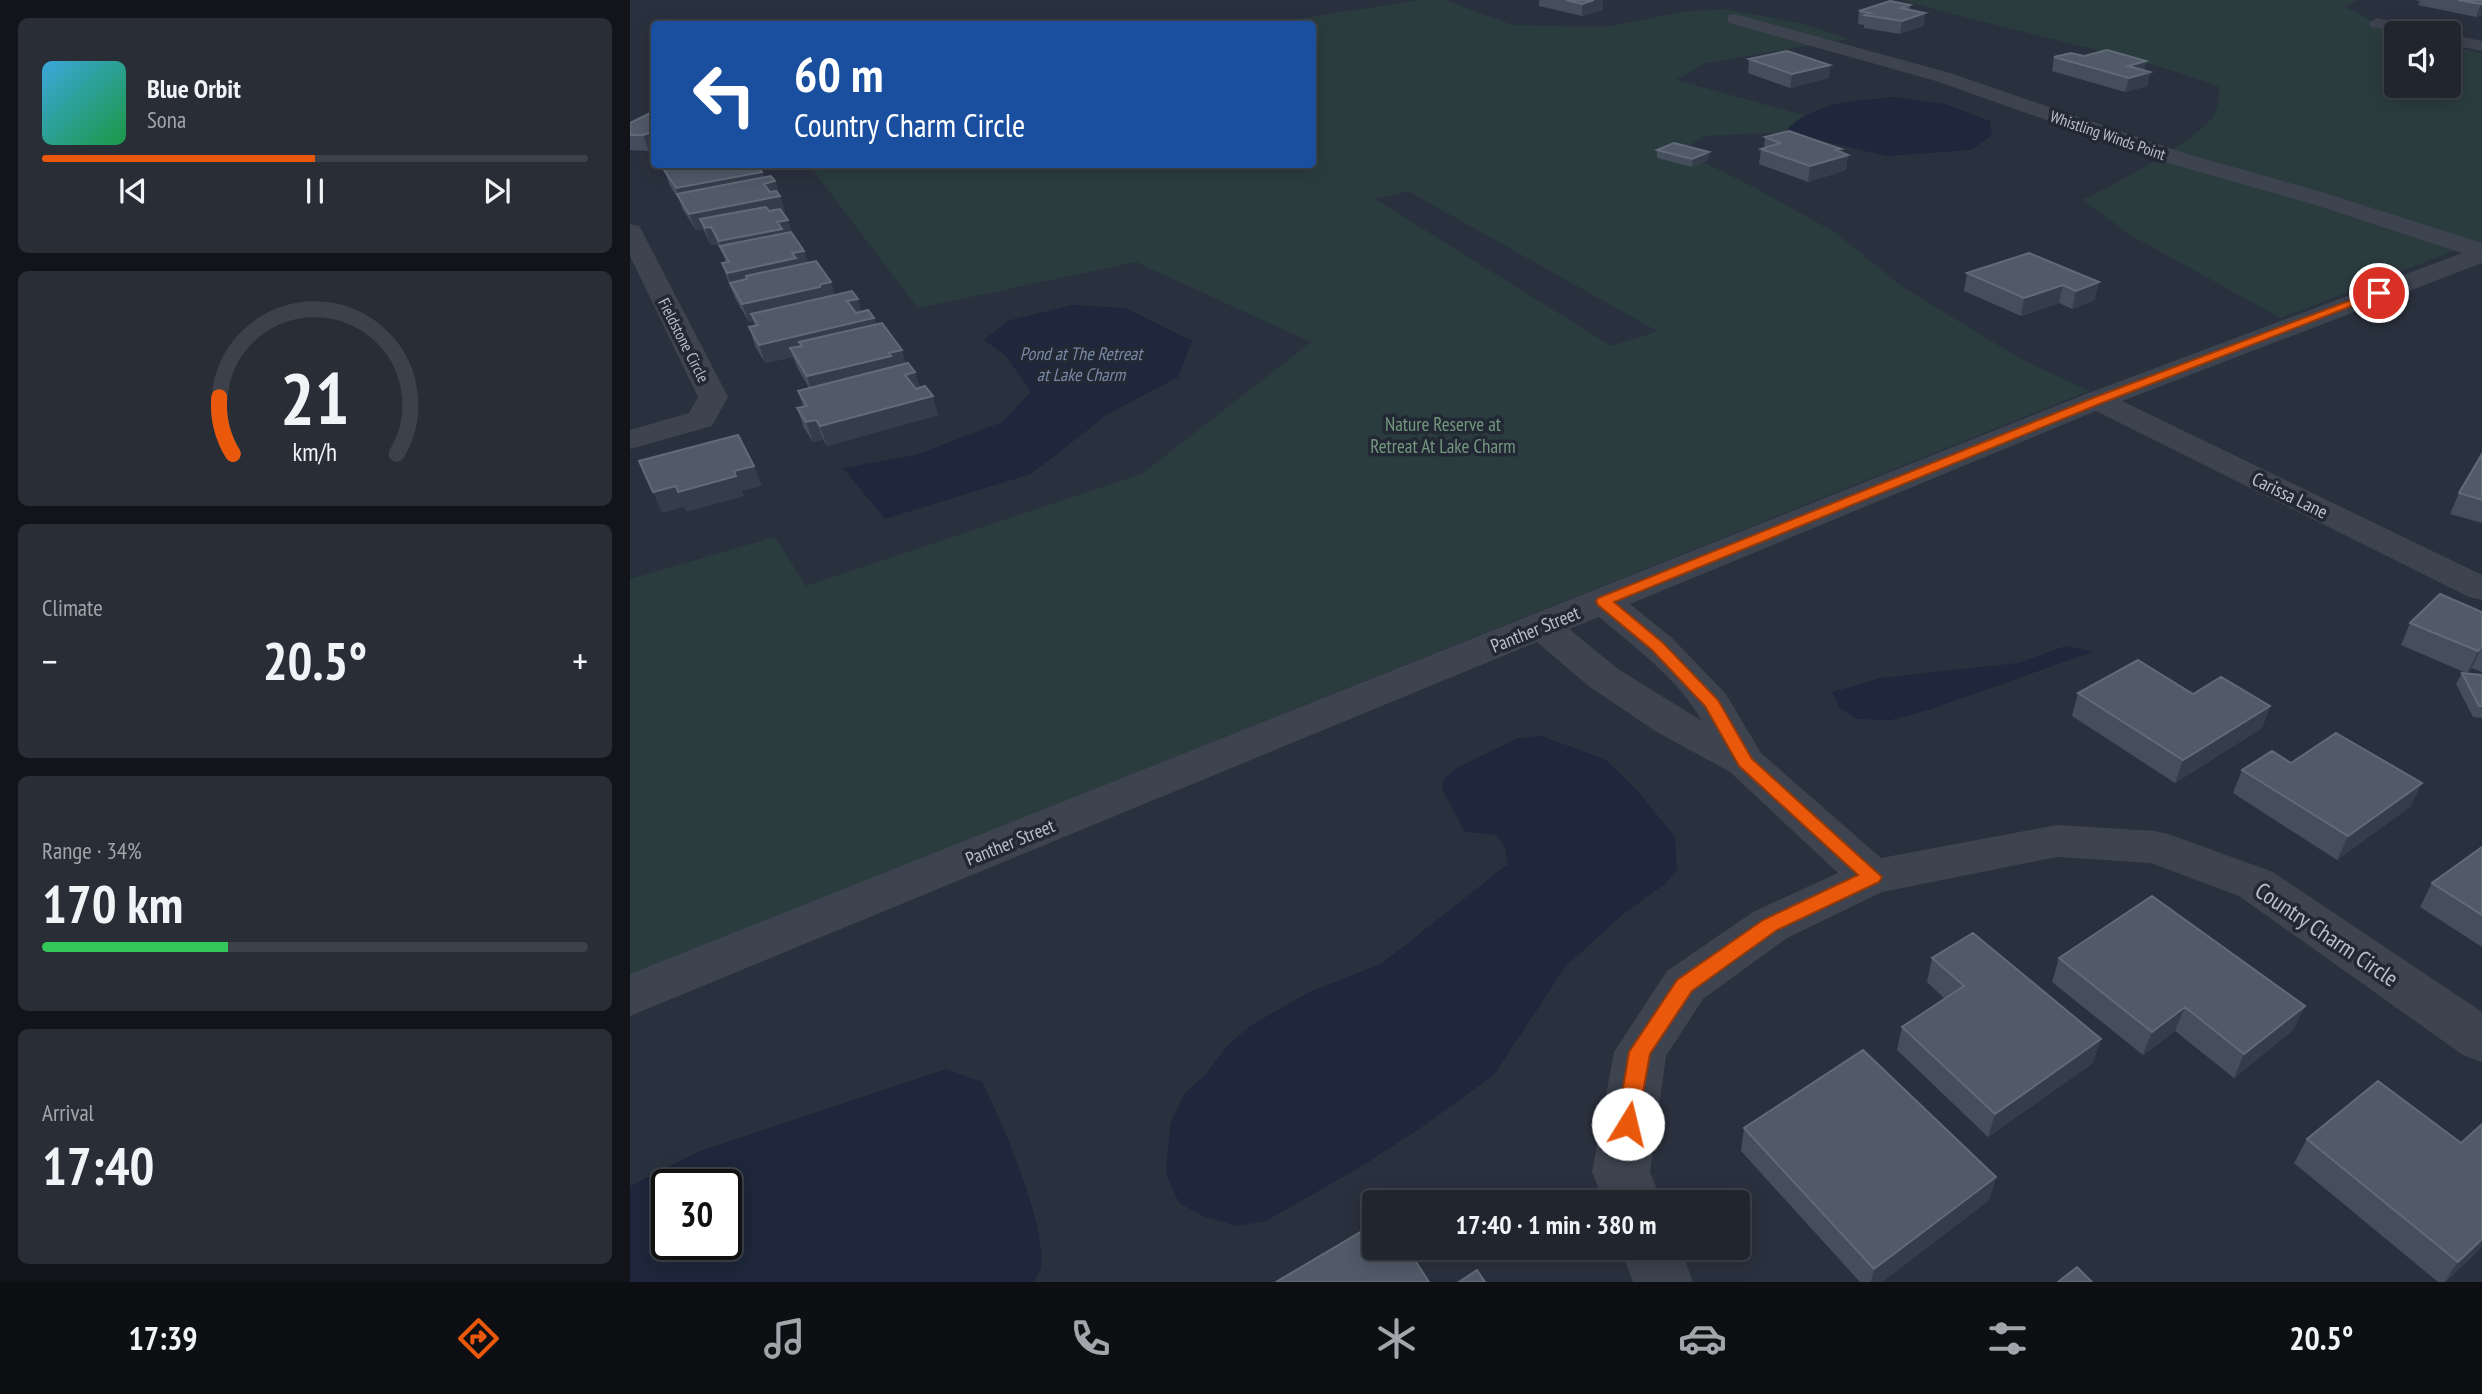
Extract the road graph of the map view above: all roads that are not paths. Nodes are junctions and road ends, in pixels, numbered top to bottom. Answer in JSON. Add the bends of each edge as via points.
{"nodes":[{"id":1,"x":1734,"y":19,"type":"dead end"},
{"id":2,"x":2377,"y":23,"type":"dead end"},
{"id":3,"x":2384,"y":25,"type":"edge"},
{"id":4,"x":2461,"y":42,"type":"edge"},
{"id":5,"x":2482,"y":47,"type":"edge"},
{"id":6,"x":630,"y":231,"type":"edge"},
{"id":7,"x":2482,"y":253,"type":"edge"},
{"id":8,"x":2097,"y":400,"type":"junction"},
{"id":9,"x":630,"y":440,"type":"edge"},
{"id":10,"x":2482,"y":589,"type":"edge"},
{"id":11,"x":1603,"y":601,"type":"junction"},
{"id":12,"x":1542,"y":627,"type":"junction"},
{"id":13,"x":1689,"y":679,"type":"junction"},
{"id":14,"x":1637,"y":701,"type":"junction"},
{"id":15,"x":1745,"y":762,"type":"junction"},
{"id":16,"x":1872,"y":877,"type":"junction"},
{"id":17,"x":630,"y":996,"type":"edge"},
{"id":18,"x":2482,"y":1040,"type":"edge"},
{"id":19,"x":1628,"y":1190,"type":"edge"},
{"id":20,"x":1655,"y":1260,"type":"edge"},
{"id":21,"x":1663,"y":1282,"type":"edge"}],
"edges":[{"from":1,"to":7,"type":"street","name":"Whistling Winds Point","via":[[1943,77],[2176,158],[2317,198]]},
{"from":2,"to":3,"type":"street"},
{"from":4,"to":5,"type":"street"},
{"from":6,"to":9,"type":"street","name":"Fieldstone Circle","via":[[713,397],[701,419]]},
{"from":7,"to":8,"type":"street","name":"Panther Street"},
{"from":8,"to":10,"type":"street","name":"Carissa Lane"},
{"from":8,"to":11,"type":"street","name":"Panther Street"},
{"from":11,"to":12,"type":"street","name":"Panther Street"},
{"from":11,"to":13,"type":"street","via":[[1658,646]]},
{"from":12,"to":14,"type":"street"},
{"from":12,"to":17,"type":"street","name":"Panther Street"},
{"from":13,"to":14,"type":"street"},
{"from":13,"to":15,"type":"street","via":[[1712,703]]},
{"from":14,"to":15,"type":"street"},
{"from":15,"to":16,"type":"street"},
{"from":16,"to":18,"type":"street","name":"Country Charm Circle","via":[[2057,841],[2155,847],[2256,884]]},
{"from":16,"to":19,"type":"street","name":"Country Charm Circle","via":[[1770,925],[1685,985],[1640,1052],[1621,1172]]},
{"from":20,"to":21,"type":"street"}]}
